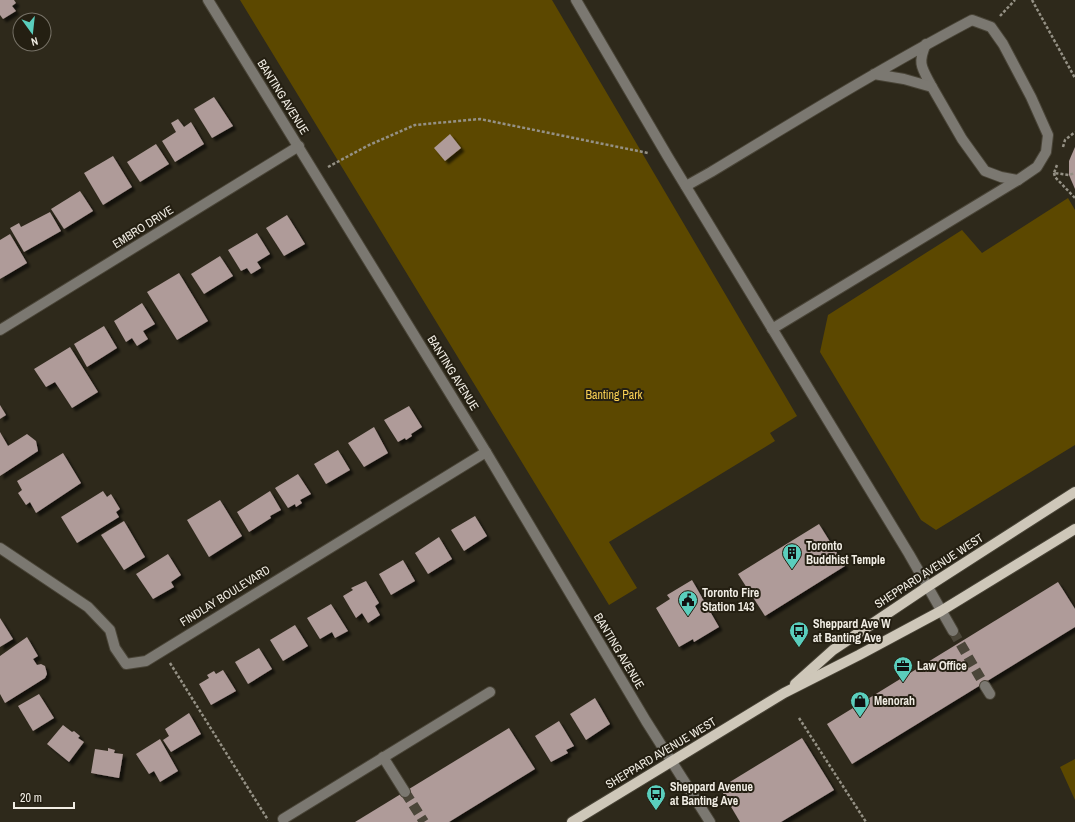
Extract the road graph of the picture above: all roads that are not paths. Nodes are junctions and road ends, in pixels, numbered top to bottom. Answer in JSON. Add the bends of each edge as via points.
{"nodes":[{"id":1,"x":208,"y":0,"type":"edge"},
{"id":2,"x":576,"y":0,"type":"edge"},
{"id":3,"x":926,"y":44,"type":"junction"},
{"id":4,"x":874,"y":74,"type":"junction"},
{"id":5,"x":932,"y":87,"type":"junction"},
{"id":6,"x":299,"y":146,"type":"junction"},
{"id":7,"x":1018,"y":180,"type":"junction"},
{"id":8,"x":686,"y":186,"type":"junction"},
{"id":9,"x":772,"y":329,"type":"junction"},
{"id":10,"x":0,"y":330,"type":"edge"},
{"id":11,"x":486,"y":452,"type":"junction"},
{"id":12,"x":1075,"y":492,"type":"edge"},
{"id":13,"x":1075,"y":529,"type":"edge"},
{"id":14,"x":0,"y":548,"type":"edge"},
{"id":15,"x":927,"y":587,"type":"junction"},
{"id":16,"x":941,"y":611,"type":"junction"},
{"id":17,"x":953,"y":631,"type":"tunnel mouth"},
{"id":18,"x":490,"y":692,"type":"dead end"},
{"id":19,"x":784,"y":693,"type":"junction"},
{"id":20,"x":383,"y":757,"type":"junction"},
{"id":21,"x":672,"y":762,"type":"junction"},
{"id":22,"x":405,"y":792,"type":"tunnel mouth"},
{"id":23,"x":283,"y":819,"type":"dead end"},
{"id":24,"x":584,"y":819,"type":"edge"},
{"id":25,"x":572,"y":822,"type":"edge"},
{"id":26,"x":710,"y":822,"type":"edge"}],
"edges":[{"from":1,"to":6,"type":"street","name":"BANTING AVENUE"},
{"from":2,"to":8,"type":"street"},
{"from":3,"to":4,"type":"street"},
{"from":3,"to":5,"type":"street","via":[[921,56],[922,68]]},
{"from":3,"to":7,"type":"street","via":[[972,20],[991,27],[1003,44],[1048,135],[1046,152],[1037,167]]},
{"from":4,"to":5,"type":"street","via":[[904,78]]},
{"from":4,"to":8,"type":"street"},
{"from":5,"to":7,"type":"street","via":[[985,171]]},
{"from":6,"to":10,"type":"street","name":"EMBRO DRIVE"},
{"from":6,"to":11,"type":"street","name":"BANTING AVENUE"},
{"from":7,"to":9,"type":"street"},
{"from":8,"to":9,"type":"street"},
{"from":9,"to":15,"type":"street"},
{"from":11,"to":14,"type":"street","name":"FINDLAY BOULEVARD","via":[[146,661],[126,664],[115,648],[110,630],[88,607]]},
{"from":11,"to":21,"type":"street","name":"BANTING AVENUE"},
{"from":12,"to":15,"type":"main road","name":"SHEPPARD AVENUE WEST"},
{"from":13,"to":16,"type":"main road","name":"SHEPPARD AVENUE WEST"},
{"from":15,"to":16,"type":"street"},
{"from":15,"to":19,"type":"main road","name":"SHEPPARD AVENUE WEST","via":[[833,650]]},
{"from":16,"to":17,"type":"street"},
{"from":16,"to":19,"type":"main road","name":"SHEPPARD AVENUE WEST"},
{"from":18,"to":20,"type":"street"},
{"from":19,"to":21,"type":"main road","name":"SHEPPARD AVENUE WEST"},
{"from":20,"to":22,"type":"street"},
{"from":20,"to":23,"type":"street"},
{"from":21,"to":24,"type":"main road","name":"SHEPPARD AVENUE WEST"},
{"from":21,"to":26,"type":"street","name":"BANTING AVENUE"},
{"from":24,"to":25,"type":"main road","name":"SHEPPARD AVENUE WEST"}]}
